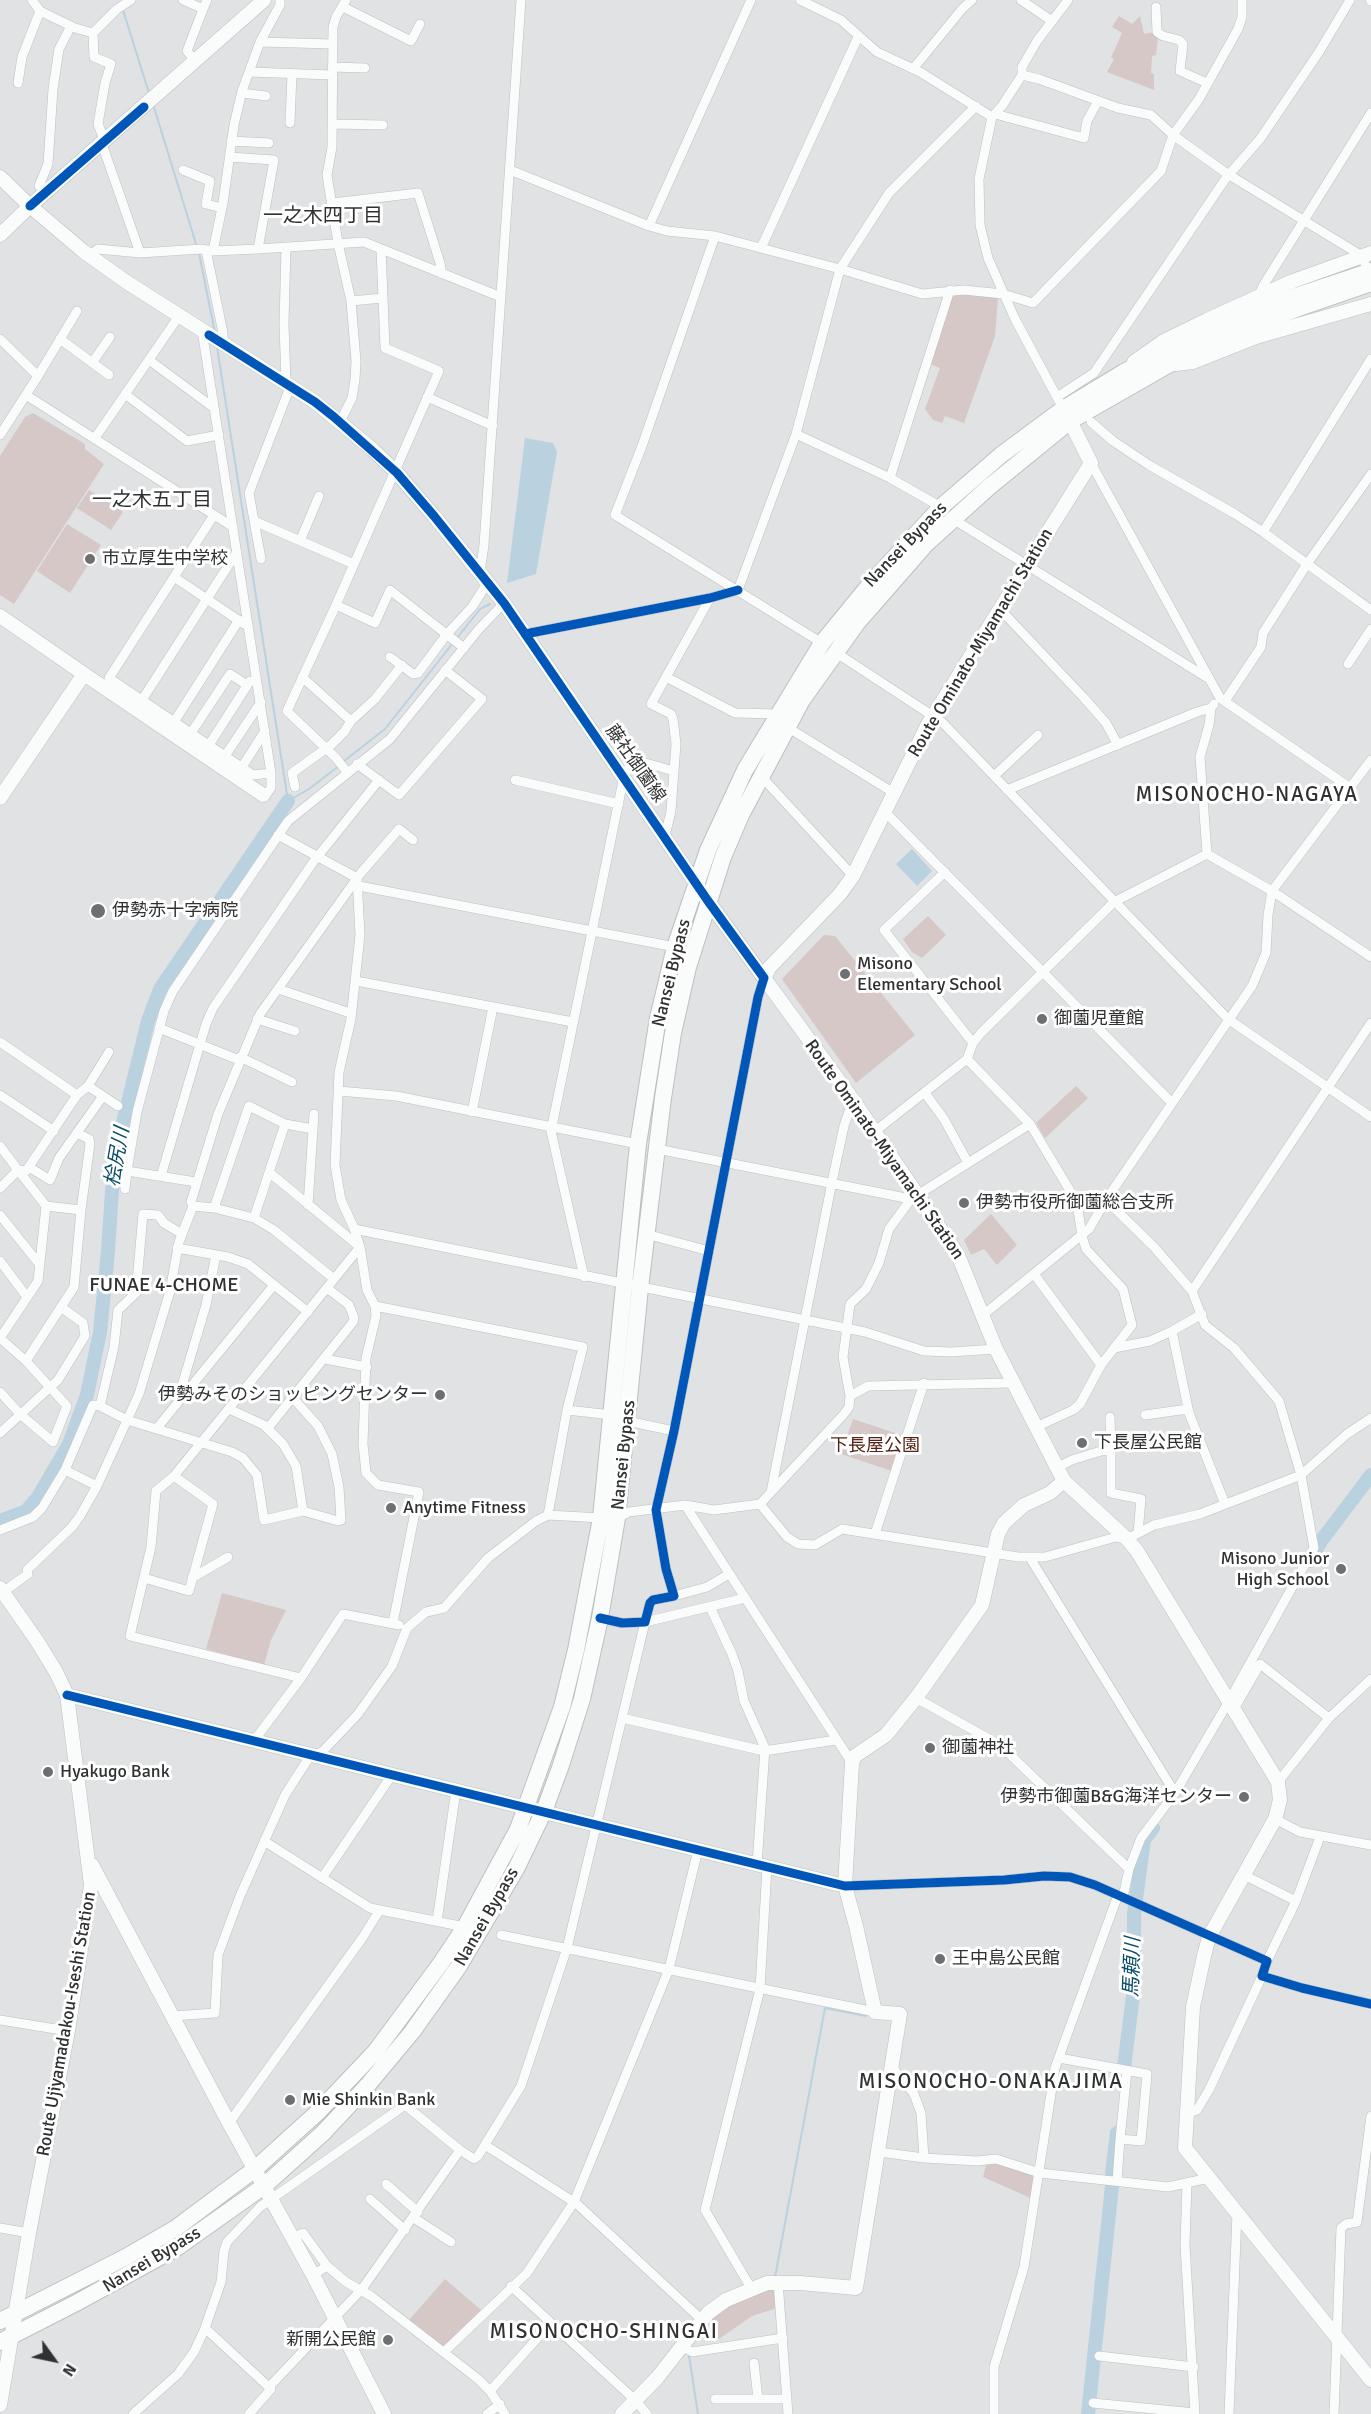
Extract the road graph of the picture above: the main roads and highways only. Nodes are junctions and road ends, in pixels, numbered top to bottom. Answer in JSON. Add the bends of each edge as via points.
{"nodes":[{"id":1,"x":1367,"y":261,"type":"edge"},
{"id":2,"x":1371,"y":284,"type":"edge"},
{"id":3,"x":1063,"y":409,"type":"junction"},
{"id":4,"x":783,"y":720,"type":"junction"},
{"id":5,"x":631,"y":1286,"type":"junction"},
{"id":6,"x":609,"y":1518,"type":"junction"},
{"id":7,"x":0,"y":2321,"type":"edge"},
{"id":8,"x":6,"y":2339,"type":"edge"}],
"edges":[{"from":1,"to":3,"type":"highway","name":"Nansei Bypass","via":[[1290,298],[1216,327],[1124,372]]},
{"from":2,"to":3,"type":"highway","name":"Nansei Bypass","via":[[1224,337]]},
{"from":3,"to":4,"type":"highway","name":"Nansei Bypass","via":[[1013,466],[947,513],[891,560],[828,647]]},
{"from":4,"to":5,"type":"highway","name":"Nansei Bypass","via":[[723,857],[712,907],[688,967],[673,1033],[646,1234]]},
{"from":4,"to":5,"type":"highway","name":"Nansei Bypass","via":[[745,770],[708,850],[675,947],[658,1018],[638,1144]]},
{"from":5,"to":6,"type":"highway","name":"Nansei Bypass"},
{"from":6,"to":7,"type":"highway","name":"Nansei Bypass","via":[[562,1707],[527,1807],[465,1928],[375,2052],[318,2112],[255,2169],[176,2228]]},
{"from":6,"to":8,"type":"highway","name":"Nansei Bypass","via":[[600,1618],[582,1699],[544,1811],[498,1902],[412,2032],[268,2192],[178,2247]]}]}
